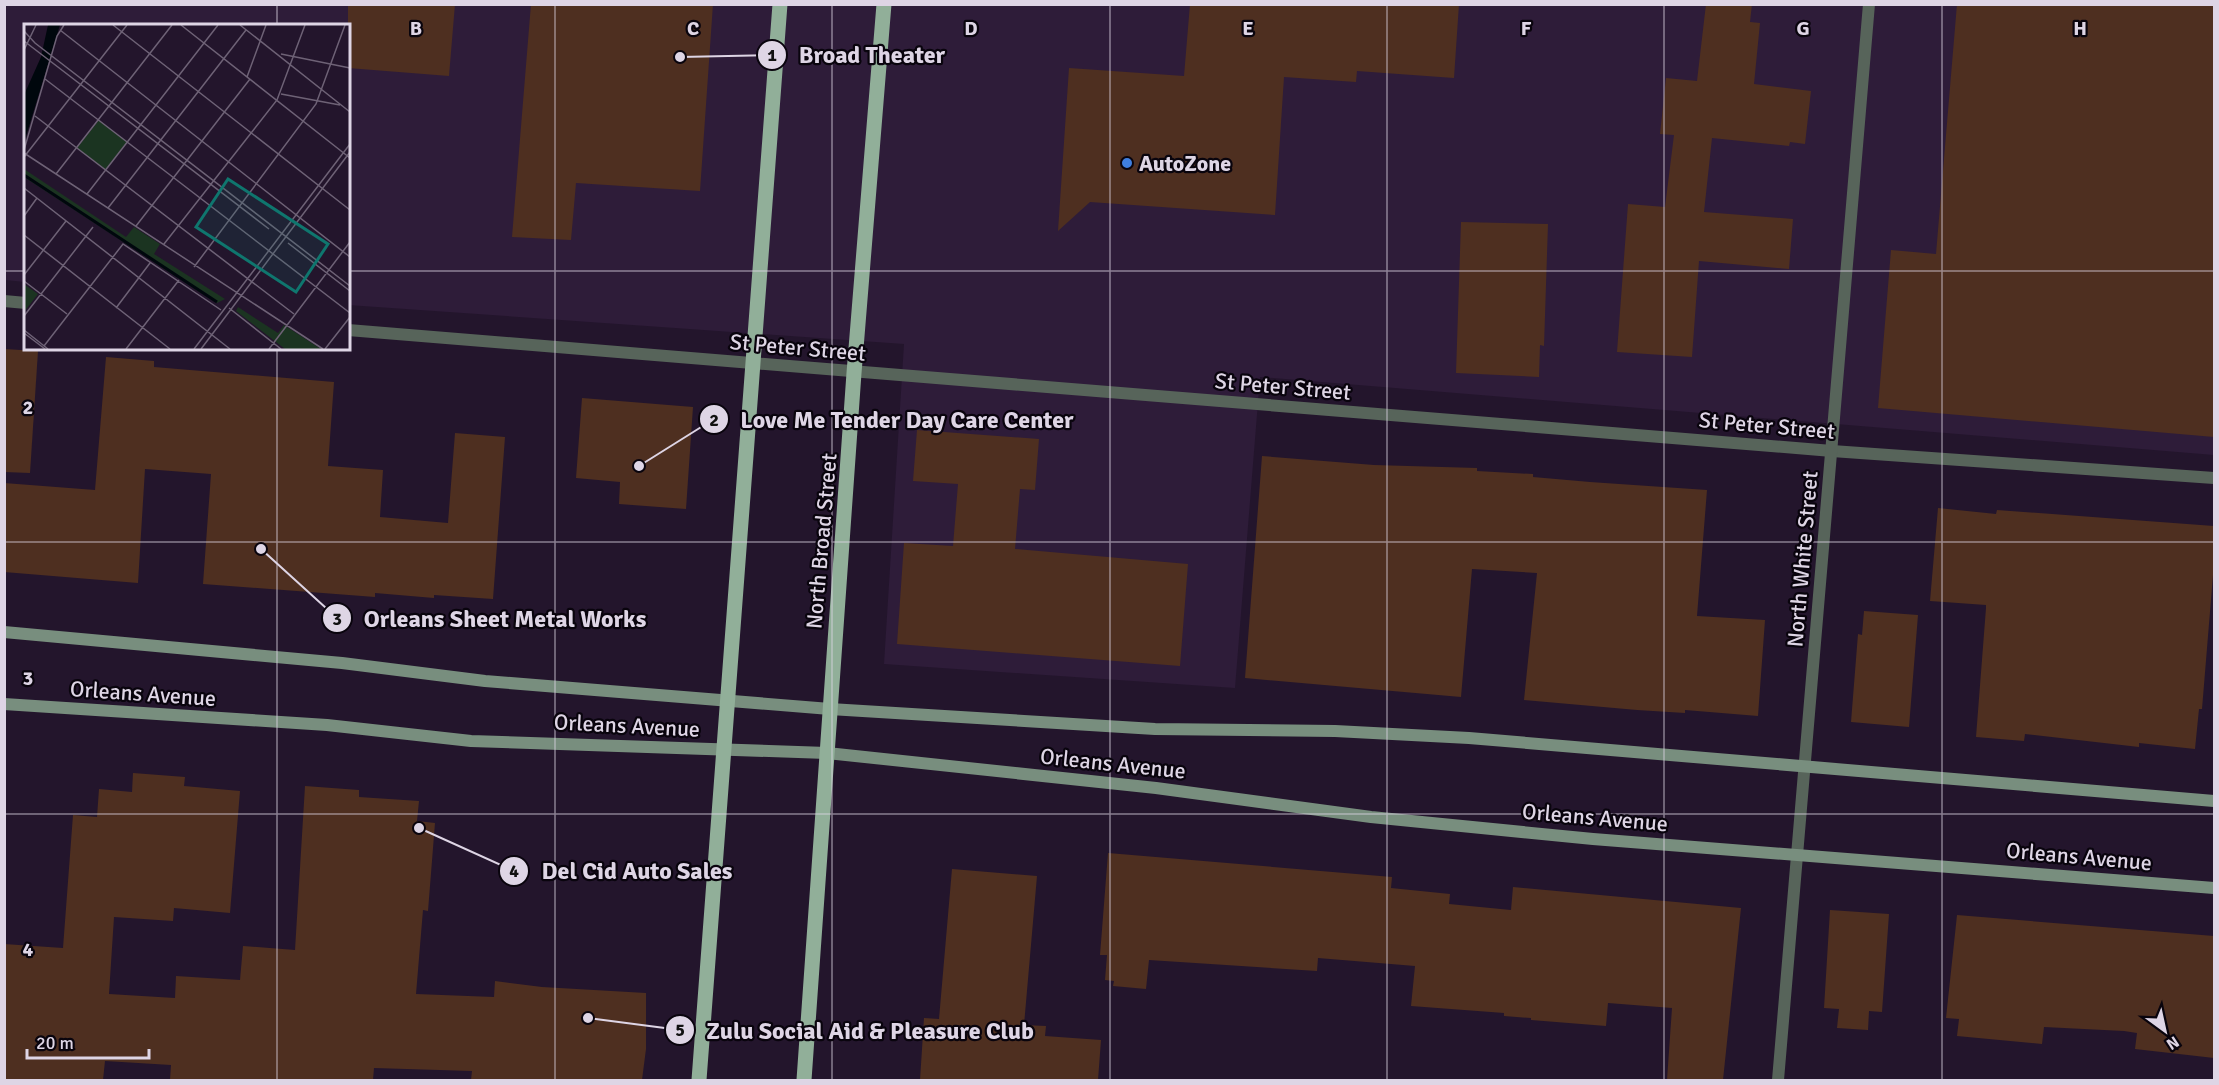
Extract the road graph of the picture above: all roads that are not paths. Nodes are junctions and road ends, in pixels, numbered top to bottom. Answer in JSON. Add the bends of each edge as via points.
{"nodes":[{"id":1,"x":780,"y":4,"type":"edge"},
{"id":2,"x":884,"y":4,"type":"edge"},
{"id":3,"x":1869,"y":4,"type":"edge"},
{"id":4,"x":4,"y":301,"type":"edge"},
{"id":5,"x":24,"y":303,"type":"edge"},
{"id":6,"x":350,"y":330,"type":"edge"},
{"id":7,"x":754,"y":364,"type":"junction"},
{"id":8,"x":854,"y":373,"type":"junction"},
{"id":9,"x":1832,"y":451,"type":"junction"},
{"id":10,"x":2214,"y":478,"type":"edge"},
{"id":11,"x":4,"y":632,"type":"edge"},
{"id":12,"x":726,"y":699,"type":"junction"},
{"id":13,"x":4,"y":704,"type":"edge"},
{"id":14,"x":830,"y":709,"type":"junction"},
{"id":15,"x":722,"y":751,"type":"junction"},
{"id":16,"x":827,"y":753,"type":"junction"},
{"id":17,"x":1805,"y":766,"type":"junction"},
{"id":18,"x":2214,"y":801,"type":"edge"},
{"id":19,"x":1798,"y":855,"type":"junction"},
{"id":20,"x":2214,"y":888,"type":"edge"},
{"id":21,"x":699,"y":1080,"type":"edge"},
{"id":22,"x":804,"y":1080,"type":"edge"},
{"id":23,"x":1778,"y":1080,"type":"edge"}],
"edges":[{"from":1,"to":7,"type":"main road"},
{"from":2,"to":8,"type":"main road","name":"North Broad Street"},
{"from":3,"to":9,"type":"street","name":"North White Street"},
{"from":4,"to":5,"type":"street"},
{"from":6,"to":7,"type":"street","name":"St Peter Street"},
{"from":7,"to":8,"type":"street","name":"St Peter Street"},
{"from":7,"to":12,"type":"main road"},
{"from":8,"to":9,"type":"street","name":"St Peter Street"},
{"from":8,"to":14,"type":"main road","name":"North Broad Street"},
{"from":9,"to":10,"type":"street","name":"St Peter Street"},
{"from":9,"to":17,"type":"street","name":"North White Street"},
{"from":11,"to":12,"type":"street","name":"Orleans Avenue","via":[[260,655],[485,681]]},
{"from":12,"to":14,"type":"street","name":"Orleans Avenue"},
{"from":12,"to":15,"type":"main road"},
{"from":13,"to":15,"type":"street","name":"Orleans Avenue","via":[[327,725],[471,741]]},
{"from":14,"to":16,"type":"main road","name":"North Broad Street"},
{"from":14,"to":17,"type":"street","name":"Orleans Avenue","via":[[1155,729],[1335,731],[1468,738]]},
{"from":15,"to":16,"type":"street","name":"Orleans Avenue"},
{"from":15,"to":21,"type":"main road"},
{"from":16,"to":19,"type":"street","name":"Orleans Avenue","via":[[1156,788],[1371,817]]},
{"from":16,"to":22,"type":"main road","name":"North Broad Street"},
{"from":17,"to":18,"type":"street","name":"Orleans Avenue"},
{"from":17,"to":19,"type":"street","name":"North White Street"},
{"from":19,"to":20,"type":"street","name":"Orleans Avenue"},
{"from":19,"to":23,"type":"street","name":"North White Street"}]}
